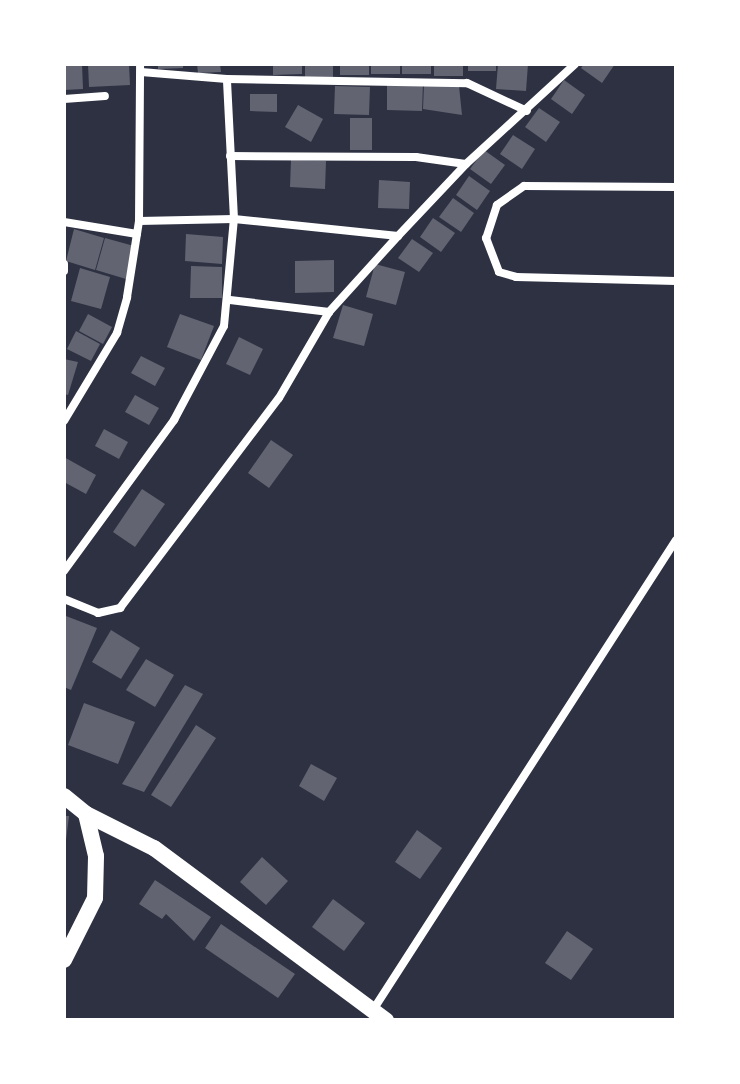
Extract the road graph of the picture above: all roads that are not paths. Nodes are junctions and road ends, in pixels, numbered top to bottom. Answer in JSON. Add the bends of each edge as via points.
{"nodes":[{"id":1,"x":575,"y":64,"type":"edge"},
{"id":2,"x":140,"y":68,"type":"edge"},
{"id":3,"x":227,"y":79,"type":"junction"},
{"id":4,"x":105,"y":96,"type":"dead end"},
{"id":5,"x":64,"y":99,"type":"edge"},
{"id":6,"x":527,"y":111,"type":"junction"},
{"id":7,"x":230,"y":156,"type":"junction"},
{"id":8,"x":466,"y":164,"type":"junction"},
{"id":9,"x":676,"y":187,"type":"edge"},
{"id":10,"x":234,"y":219,"type":"junction"},
{"id":11,"x":139,"y":221,"type":"junction"},
{"id":12,"x":64,"y":222,"type":"edge"},
{"id":13,"x":137,"y":234,"type":"junction"},
{"id":14,"x":398,"y":236,"type":"junction"},
{"id":15,"x":64,"y":264,"type":"edge"},
{"id":16,"x":64,"y":271,"type":"edge"},
{"id":17,"x":676,"y":281,"type":"edge"},
{"id":18,"x":230,"y":300,"type":"junction"},
{"id":19,"x":329,"y":312,"type":"junction"},
{"id":20,"x":64,"y":421,"type":"edge"},
{"id":21,"x":676,"y":540,"type":"edge"},
{"id":22,"x":64,"y":571,"type":"edge"},
{"id":23,"x":64,"y":599,"type":"edge"},
{"id":24,"x":64,"y":796,"type":"edge"},
{"id":25,"x":86,"y":814,"type":"junction"},
{"id":26,"x":64,"y":960,"type":"edge"},
{"id":27,"x":379,"y":1015,"type":"edge"}],
"edges":[{"from":1,"to":6,"type":"street"},
{"from":2,"to":3,"type":"street"},
{"from":2,"to":11,"type":"street"},
{"from":3,"to":6,"type":"street","via":[[467,83]]},
{"from":3,"to":7,"type":"street"},
{"from":4,"to":5,"type":"street"},
{"from":6,"to":8,"type":"street"},
{"from":7,"to":8,"type":"street","via":[[416,157]]},
{"from":7,"to":10,"type":"street"},
{"from":8,"to":14,"type":"street"},
{"from":9,"to":17,"type":"street","via":[[524,186],[497,205],[486,238],[499,272],[516,277]]},
{"from":10,"to":11,"type":"street"},
{"from":10,"to":14,"type":"street"},
{"from":10,"to":18,"type":"street"},
{"from":11,"to":13,"type":"street"},
{"from":12,"to":13,"type":"street"},
{"from":13,"to":20,"type":"street","via":[[117,333]]},
{"from":14,"to":19,"type":"street"},
{"from":15,"to":16,"type":"street"},
{"from":18,"to":19,"type":"street"},
{"from":18,"to":22,"type":"street","via":[[212,357],[182,407]]},
{"from":19,"to":23,"type":"street","via":[[279,398],[120,608],[98,613]]},
{"from":21,"to":27,"type":"street"},
{"from":24,"to":25,"type":"main road"},
{"from":25,"to":26,"type":"main road","via":[[96,856],[95,898]]},
{"from":25,"to":27,"type":"main road","via":[[154,848]]}]}
